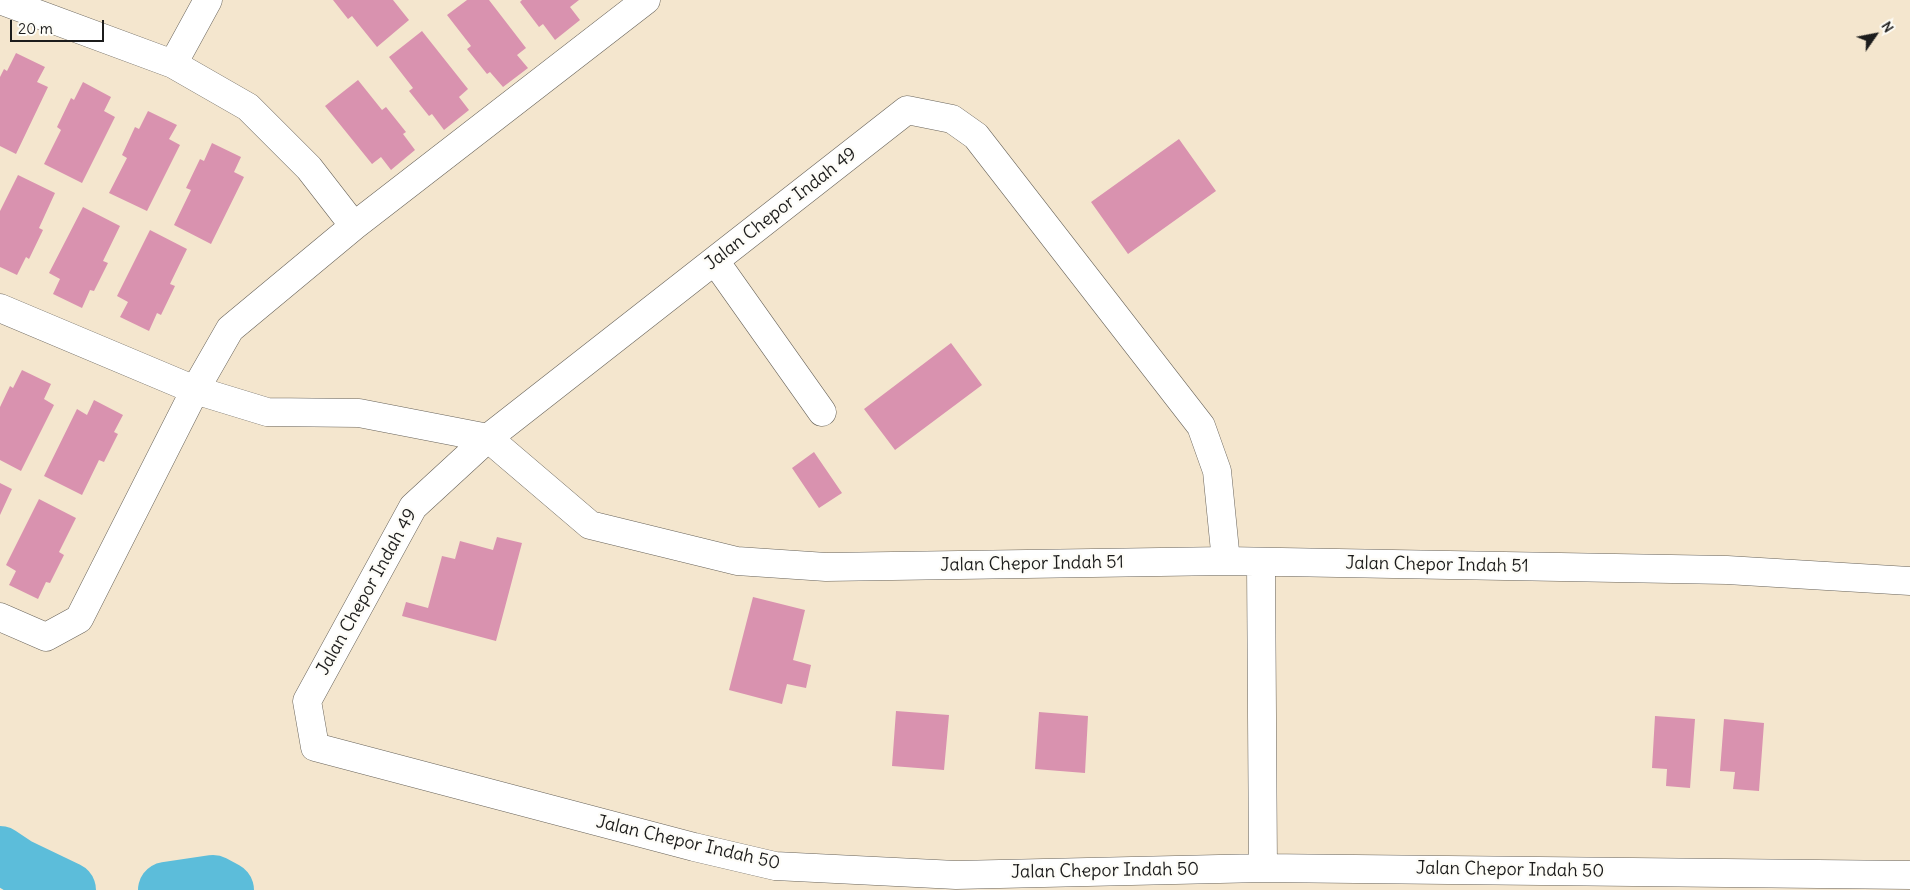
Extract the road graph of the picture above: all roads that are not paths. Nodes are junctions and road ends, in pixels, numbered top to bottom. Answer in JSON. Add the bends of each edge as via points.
{"nodes":[{"id":1,"x":0,"y":0,"type":"edge"},
{"id":2,"x":208,"y":0,"type":"edge"},
{"id":3,"x":646,"y":0,"type":"edge"},
{"id":4,"x":173,"y":64,"type":"junction"},
{"id":5,"x":354,"y":226,"type":"junction"},
{"id":6,"x":715,"y":261,"type":"junction"},
{"id":7,"x":0,"y":308,"type":"edge"},
{"id":8,"x":195,"y":390,"type":"junction"},
{"id":9,"x":822,"y":412,"type":"dead end"},
{"id":10,"x":488,"y":438,"type":"junction"},
{"id":11,"x":1226,"y":561,"type":"junction"},
{"id":12,"x":1261,"y":562,"type":"junction"},
{"id":13,"x":1910,"y":581,"type":"edge"},
{"id":14,"x":0,"y":617,"type":"edge"},
{"id":15,"x":315,"y":747,"type":"joint"},
{"id":16,"x":1263,"y":868,"type":"junction"},
{"id":17,"x":1910,"y":875,"type":"edge"}],
"edges":[{"from":1,"to":4,"type":"street"},
{"from":2,"to":4,"type":"street"},
{"from":3,"to":5,"type":"street"},
{"from":4,"to":5,"type":"street","via":[[248,107],[309,168]]},
{"from":5,"to":8,"type":"street","via":[[230,329]]},
{"from":6,"to":9,"type":"street"},
{"from":6,"to":10,"type":"street","name":"Jalan Chepor Indah 49"},
{"from":6,"to":11,"type":"street","name":"Jalan Chepor Indah 49","via":[[907,110],[952,119],[976,136],[1200,426],[1217,471]]},
{"from":7,"to":8,"type":"street","name":"Jalan Chepor Indah 51"},
{"from":8,"to":10,"type":"street","name":"Jalan Chepor Indah 51","via":[[267,412],[359,413]]},
{"from":8,"to":14,"type":"street","via":[[79,619],[46,637]]},
{"from":10,"to":11,"type":"street","name":"Jalan Chepor Indah 51","via":[[590,525],[737,561],[826,567]]},
{"from":10,"to":15,"type":"street","name":"Jalan Chepor Indah 49","via":[[413,506],[308,701]]},
{"from":11,"to":12,"type":"street","name":"Jalan Chepor Indah 51"},
{"from":12,"to":13,"type":"street","name":"Jalan Chepor Indah 51","via":[[1727,570]]},
{"from":12,"to":16,"type":"street"},
{"from":15,"to":16,"type":"street","name":"Jalan Chepor Indah 50","via":[[775,866],[956,875]]},
{"from":16,"to":17,"type":"street","name":"Jalan Chepor Indah 50"}]}
